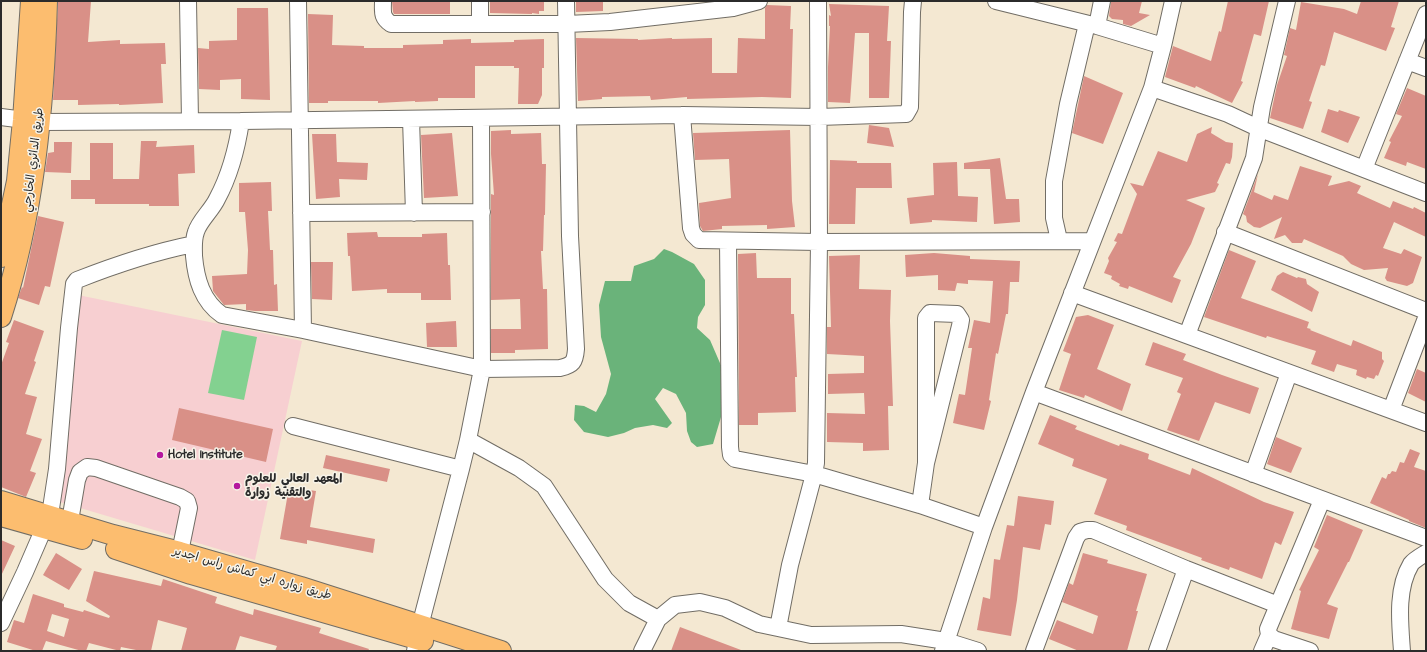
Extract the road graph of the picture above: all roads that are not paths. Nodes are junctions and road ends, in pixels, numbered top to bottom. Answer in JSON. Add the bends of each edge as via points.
{"nodes":[{"id":1,"x":31,"y":1,"type":"edge"},
{"id":2,"x":47,"y":1,"type":"edge"},
{"id":3,"x":188,"y":1,"type":"edge"},
{"id":4,"x":298,"y":1,"type":"edge"},
{"id":5,"x":383,"y":1,"type":"edge"},
{"id":6,"x":480,"y":1,"type":"edge"},
{"id":7,"x":566,"y":1,"type":"edge"},
{"id":8,"x":760,"y":1,"type":"edge"},
{"id":9,"x":818,"y":1,"type":"edge"},
{"id":10,"x":913,"y":1,"type":"edge"},
{"id":11,"x":996,"y":1,"type":"edge"},
{"id":12,"x":1102,"y":1,"type":"edge"},
{"id":13,"x":1173,"y":1,"type":"edge"},
{"id":14,"x":1287,"y":1,"type":"edge"},
{"id":15,"x":1426,"y":14,"type":"edge"},
{"id":16,"x":480,"y":23,"type":"junction"},
{"id":17,"x":566,"y":24,"type":"junction"},
{"id":18,"x":1092,"y":25,"type":"junction"},
{"id":19,"x":1163,"y":46,"type":"junction"},
{"id":20,"x":1407,"y":61,"type":"junction"},
{"id":21,"x":1426,"y":68,"type":"edge"},
{"id":22,"x":1152,"y":88,"type":"junction"},
{"id":23,"x":682,"y":115,"type":"junction"},
{"id":24,"x":569,"y":116,"type":"junction"},
{"id":25,"x":1,"y":117,"type":"edge"},
{"id":26,"x":819,"y":117,"type":"junction"},
{"id":27,"x":481,"y":118,"type":"junction"},
{"id":28,"x":411,"y":119,"type":"junction"},
{"id":29,"x":299,"y":120,"type":"junction"},
{"id":30,"x":32,"y":121,"type":"junction"},
{"id":31,"x":190,"y":121,"type":"junction"},
{"id":32,"x":241,"y":121,"type":"junction"},
{"id":33,"x":1258,"y":128,"type":"junction"},
{"id":34,"x":1364,"y":169,"type":"junction"},
{"id":35,"x":1426,"y":193,"type":"edge"},
{"id":36,"x":482,"y":212,"type":"junction"},
{"id":37,"x":301,"y":213,"type":"junction"},
{"id":38,"x":414,"y":213,"type":"junction"},
{"id":39,"x":1225,"y":232,"type":"junction"},
{"id":40,"x":1060,"y":240,"type":"junction"},
{"id":41,"x":728,"y":241,"type":"junction"},
{"id":42,"x":1092,"y":241,"type":"junction"},
{"id":43,"x":819,"y":242,"type":"junction"},
{"id":44,"x":194,"y":244,"type":"junction"},
{"id":45,"x":1,"y":256,"type":"edge"},
{"id":46,"x":1072,"y":293,"type":"junction"},
{"id":47,"x":1426,"y":311,"type":"edge"},
{"id":48,"x":1,"y":317,"type":"edge"},
{"id":49,"x":1426,"y":318,"type":"edge"},
{"id":50,"x":303,"y":330,"type":"junction"},
{"id":51,"x":1187,"y":335,"type":"junction"},
{"id":52,"x":482,"y":369,"type":"junction"},
{"id":53,"x":1289,"y":373,"type":"junction"},
{"id":54,"x":1034,"y":392,"type":"junction"},
{"id":55,"x":1391,"y":410,"type":"junction"},
{"id":56,"x":1426,"y":423,"type":"edge"},
{"id":57,"x":293,"y":426,"type":"dead end"},
{"id":58,"x":468,"y":440,"type":"junction"},
{"id":59,"x":926,"y":463,"type":"junction"},
{"id":60,"x":461,"y":469,"type":"junction"},
{"id":61,"x":814,"y":474,"type":"junction"},
{"id":62,"x":1253,"y":474,"type":"junction"},
{"id":63,"x":1322,"y":500,"type":"junction"},
{"id":64,"x":1,"y":501,"type":"edge"},
{"id":65,"x":920,"y":505,"type":"junction"},
{"id":66,"x":1,"y":516,"type":"edge"},
{"id":67,"x":70,"y":521,"type":"junction"},
{"id":68,"x":47,"y":522,"type":"junction"},
{"id":69,"x":984,"y":527,"type":"junction"},
{"id":70,"x":1426,"y":538,"type":"edge"},
{"id":71,"x":180,"y":552,"type":"junction"},
{"id":72,"x":1426,"y":553,"type":"edge"},
{"id":73,"x":1186,"y":569,"type":"junction"},
{"id":74,"x":1278,"y":605,"type":"junction"},
{"id":75,"x":658,"y":619,"type":"junction"},
{"id":76,"x":1,"y":623,"type":"edge"},
{"id":77,"x":778,"y":628,"type":"junction"},
{"id":78,"x":1268,"y":635,"type":"junction"},
{"id":79,"x":417,"y":639,"type":"edge"},
{"id":80,"x":945,"y":646,"type":"edge"},
{"id":81,"x":454,"y":651,"type":"edge"},
{"id":82,"x":501,"y":651,"type":"edge"},
{"id":83,"x":642,"y":651,"type":"edge"},
{"id":84,"x":978,"y":651,"type":"edge"},
{"id":85,"x":1034,"y":651,"type":"edge"},
{"id":86,"x":1157,"y":651,"type":"edge"},
{"id":87,"x":1262,"y":651,"type":"edge"},
{"id":88,"x":1310,"y":651,"type":"edge"},
{"id":89,"x":1402,"y":651,"type":"edge"}],
"edges":[{"from":1,"to":30,"type":"main road","name":"طريق الدائري الخارجي"},
{"from":2,"to":30,"type":"main road","name":"طريق الدائري الخارجي"},
{"from":3,"to":31,"type":"street"},
{"from":4,"to":29,"type":"street"},
{"from":5,"to":16,"type":"street","via":[[385,19],[391,24]]},
{"from":6,"to":16,"type":"street"},
{"from":7,"to":17,"type":"street"},
{"from":8,"to":17,"type":"street","via":[[726,9],[610,22]]},
{"from":9,"to":26,"type":"street"},
{"from":10,"to":26,"type":"street","via":[[910,107],[906,114]]},
{"from":11,"to":18,"type":"street"},
{"from":12,"to":18,"type":"street"},
{"from":13,"to":19,"type":"street"},
{"from":14,"to":33,"type":"street"},
{"from":15,"to":20,"type":"street"},
{"from":16,"to":17,"type":"street"},
{"from":17,"to":24,"type":"street"},
{"from":18,"to":19,"type":"street"},
{"from":18,"to":40,"type":"street","via":[[1068,104],[1054,181],[1054,218]]},
{"from":19,"to":22,"type":"street"},
{"from":20,"to":21,"type":"street"},
{"from":20,"to":34,"type":"street"},
{"from":22,"to":33,"type":"street","via":[[1228,114]]},
{"from":22,"to":42,"type":"street"},
{"from":23,"to":24,"type":"street"},
{"from":23,"to":26,"type":"street"},
{"from":23,"to":41,"type":"street","via":[[693,234],[698,240]]},
{"from":24,"to":27,"type":"street"},
{"from":24,"to":52,"type":"street","via":[[575,359],[571,364],[560,368]]},
{"from":25,"to":30,"type":"street"},
{"from":26,"to":43,"type":"street"},
{"from":27,"to":28,"type":"street"},
{"from":27,"to":36,"type":"street"},
{"from":28,"to":29,"type":"street"},
{"from":28,"to":38,"type":"street"},
{"from":29,"to":32,"type":"street"},
{"from":29,"to":37,"type":"street"},
{"from":30,"to":31,"type":"street"},
{"from":30,"to":45,"type":"main road","name":"طريق الدائري الخارجي"},
{"from":30,"to":48,"type":"main road","name":"طريق الدائري الخارجي","via":[[28,214]]},
{"from":31,"to":32,"type":"street"},
{"from":32,"to":44,"type":"street","via":[[230,170],[218,198],[200,223]]},
{"from":33,"to":34,"type":"street"},
{"from":33,"to":39,"type":"street","via":[[1254,158]]},
{"from":34,"to":35,"type":"street"},
{"from":36,"to":38,"type":"street"},
{"from":36,"to":52,"type":"street"},
{"from":37,"to":38,"type":"street"},
{"from":37,"to":50,"type":"street"},
{"from":39,"to":47,"type":"street"},
{"from":39,"to":51,"type":"street"},
{"from":40,"to":42,"type":"street"},
{"from":40,"to":43,"type":"street"},
{"from":41,"to":43,"type":"street"},
{"from":41,"to":61,"type":"street","via":[[731,454],[735,459]]},
{"from":42,"to":46,"type":"street"},
{"from":43,"to":61,"type":"street"},
{"from":44,"to":50,"type":"street","via":[[200,290],[216,310],[222,314]]},
{"from":44,"to":68,"type":"street","via":[[144,256],[77,280],[74,284],[57,469]]},
{"from":46,"to":51,"type":"street"},
{"from":46,"to":54,"type":"street"},
{"from":49,"to":55,"type":"street"},
{"from":50,"to":52,"type":"street"},
{"from":51,"to":53,"type":"street"},
{"from":52,"to":58,"type":"street"},
{"from":53,"to":55,"type":"street"},
{"from":53,"to":62,"type":"street"},
{"from":54,"to":62,"type":"street"},
{"from":54,"to":69,"type":"street"},
{"from":55,"to":56,"type":"street"},
{"from":57,"to":60,"type":"street"},
{"from":58,"to":60,"type":"street"},
{"from":58,"to":75,"type":"street","via":[[519,468],[544,486],[604,579],[629,603]]},
{"from":59,"to":59,"type":"street","via":[[926,318],[930,313],[957,314],[961,320],[960,326]]},
{"from":59,"to":65,"type":"street"},
{"from":60,"to":79,"type":"street"},
{"from":61,"to":65,"type":"street"},
{"from":61,"to":77,"type":"street","via":[[790,564]]},
{"from":62,"to":63,"type":"street"},
{"from":63,"to":70,"type":"street"},
{"from":63,"to":74,"type":"street"},
{"from":64,"to":68,"type":"main road","name":"طريق زواره ابي كماش راس اجدير"},
{"from":65,"to":69,"type":"street"},
{"from":66,"to":68,"type":"main road"},
{"from":67,"to":68,"type":"main road","name":"طريق زواره ابي كماش راس اجدير"},
{"from":67,"to":71,"type":"main road","name":"طريق زواره ابي كماش راس اجدير","via":[[112,535]]},
{"from":67,"to":71,"type":"street","via":[[76,480],[86,467],[96,468],[180,496],[187,501],[189,508]]},
{"from":68,"to":76,"type":"street"},
{"from":68,"to":79,"type":"main road","via":[[191,574]]},
{"from":69,"to":80,"type":"street"},
{"from":71,"to":79,"type":"main road","name":"طريق زواره ابي كماش راس اجدير","via":[[301,588]]},
{"from":72,"to":89,"type":"street","via":[[1412,563],[1403,585],[1400,614]]},
{"from":73,"to":74,"type":"street"},
{"from":73,"to":85,"type":"street","via":[[1093,530],[1080,532]]},
{"from":73,"to":86,"type":"street"},
{"from":74,"to":78,"type":"street"},
{"from":75,"to":77,"type":"street","via":[[675,605],[700,602],[725,608],[760,624]]},
{"from":75,"to":83,"type":"street"},
{"from":77,"to":80,"type":"street","via":[[811,635],[901,634]]},
{"from":78,"to":87,"type":"street"},
{"from":78,"to":88,"type":"street","via":[[1274,640]]},
{"from":79,"to":81,"type":"main road"},
{"from":79,"to":82,"type":"main road","name":"طريق زواره ابي كماش راس اجدير"},
{"from":80,"to":84,"type":"street"}]}
